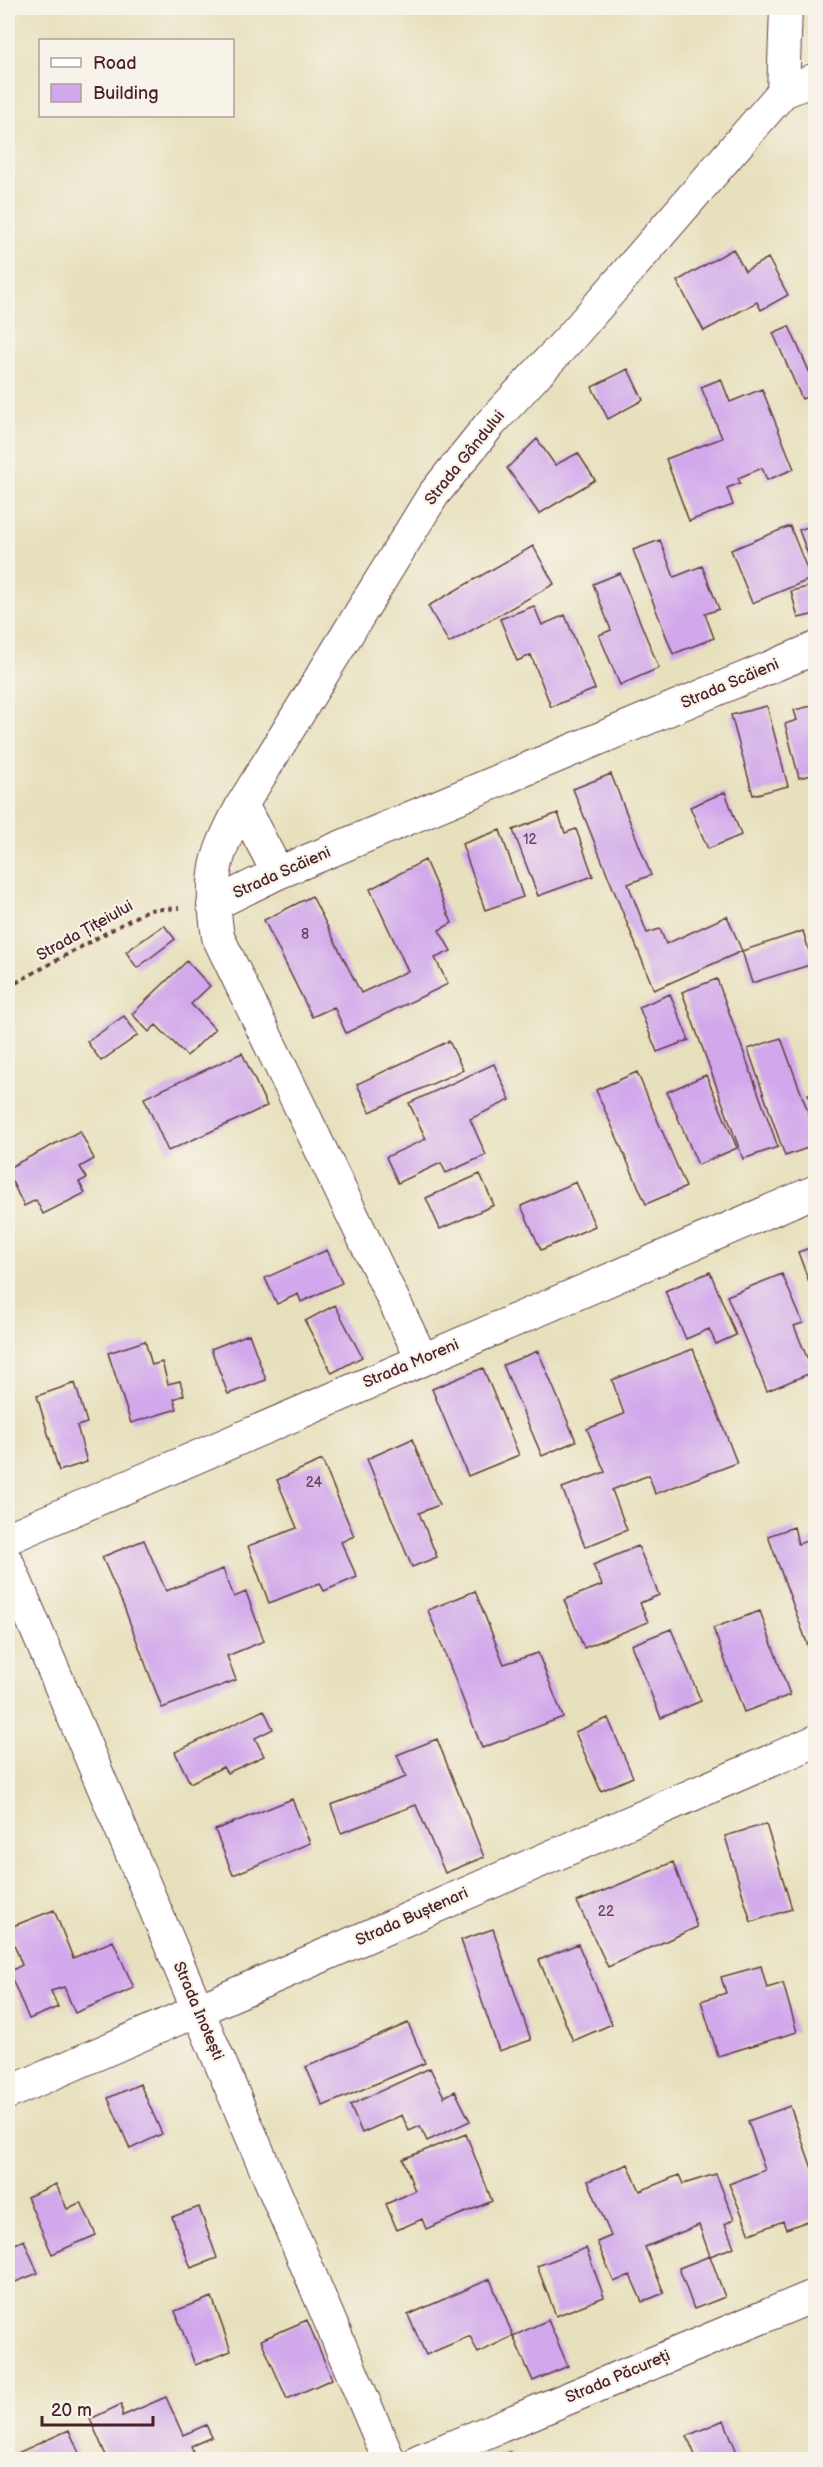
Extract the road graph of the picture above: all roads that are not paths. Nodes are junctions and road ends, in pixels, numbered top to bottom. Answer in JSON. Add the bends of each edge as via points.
{"nodes":[{"id":1,"x":786,"y":8,"type":"edge"},
{"id":2,"x":816,"y":79,"type":"edge"},
{"id":3,"x":783,"y":92,"type":"junction"},
{"id":4,"x":816,"y":648,"type":"edge"},
{"id":5,"x":242,"y":806,"type":"junction"},
{"id":6,"x":278,"y":873,"type":"junction"},
{"id":7,"x":213,"y":905,"type":"junction"},
{"id":8,"x":816,"y":1191,"type":"edge"},
{"id":9,"x":422,"y":1359,"type":"junction"},
{"id":10,"x":8,"y":1538,"type":"edge"},
{"id":11,"x":8,"y":1563,"type":"edge"},
{"id":12,"x":816,"y":1741,"type":"edge"},
{"id":13,"x":198,"y":2010,"type":"junction"},
{"id":14,"x":8,"y":2093,"type":"edge"},
{"id":15,"x":816,"y":2295,"type":"edge"},
{"id":16,"x":389,"y":2460,"type":"edge"},
{"id":17,"x":420,"y":2460,"type":"edge"}],
"edges":[{"from":1,"to":3,"type":"street"},
{"from":2,"to":3,"type":"street","name":"Strada Gândului"},
{"from":3,"to":5,"type":"street","name":"Strada Gândului","via":[[571,337],[490,424],[433,495]]},
{"from":4,"to":6,"type":"street","name":"Strada Scăieni"},
{"from":5,"to":6,"type":"street"},
{"from":5,"to":7,"type":"street","name":"Strada Gândului","via":[[217,858]]},
{"from":6,"to":7,"type":"street","name":"Strada Scăieni"},
{"from":7,"to":9,"type":"street","name":"Strada Scăieni","via":[[218,937]]},
{"from":8,"to":9,"type":"street","name":"Strada Moreni"},
{"from":9,"to":10,"type":"street","name":"Strada Moreni"},
{"from":11,"to":13,"type":"street","name":"Strada Inotești"},
{"from":12,"to":13,"type":"street","name":"Strada Buștenari"},
{"from":13,"to":14,"type":"street","name":"Strada Buștenari"},
{"from":13,"to":16,"type":"street","name":"Strada Inotești"},
{"from":15,"to":17,"type":"street","name":"Strada Păcureți"}]}
